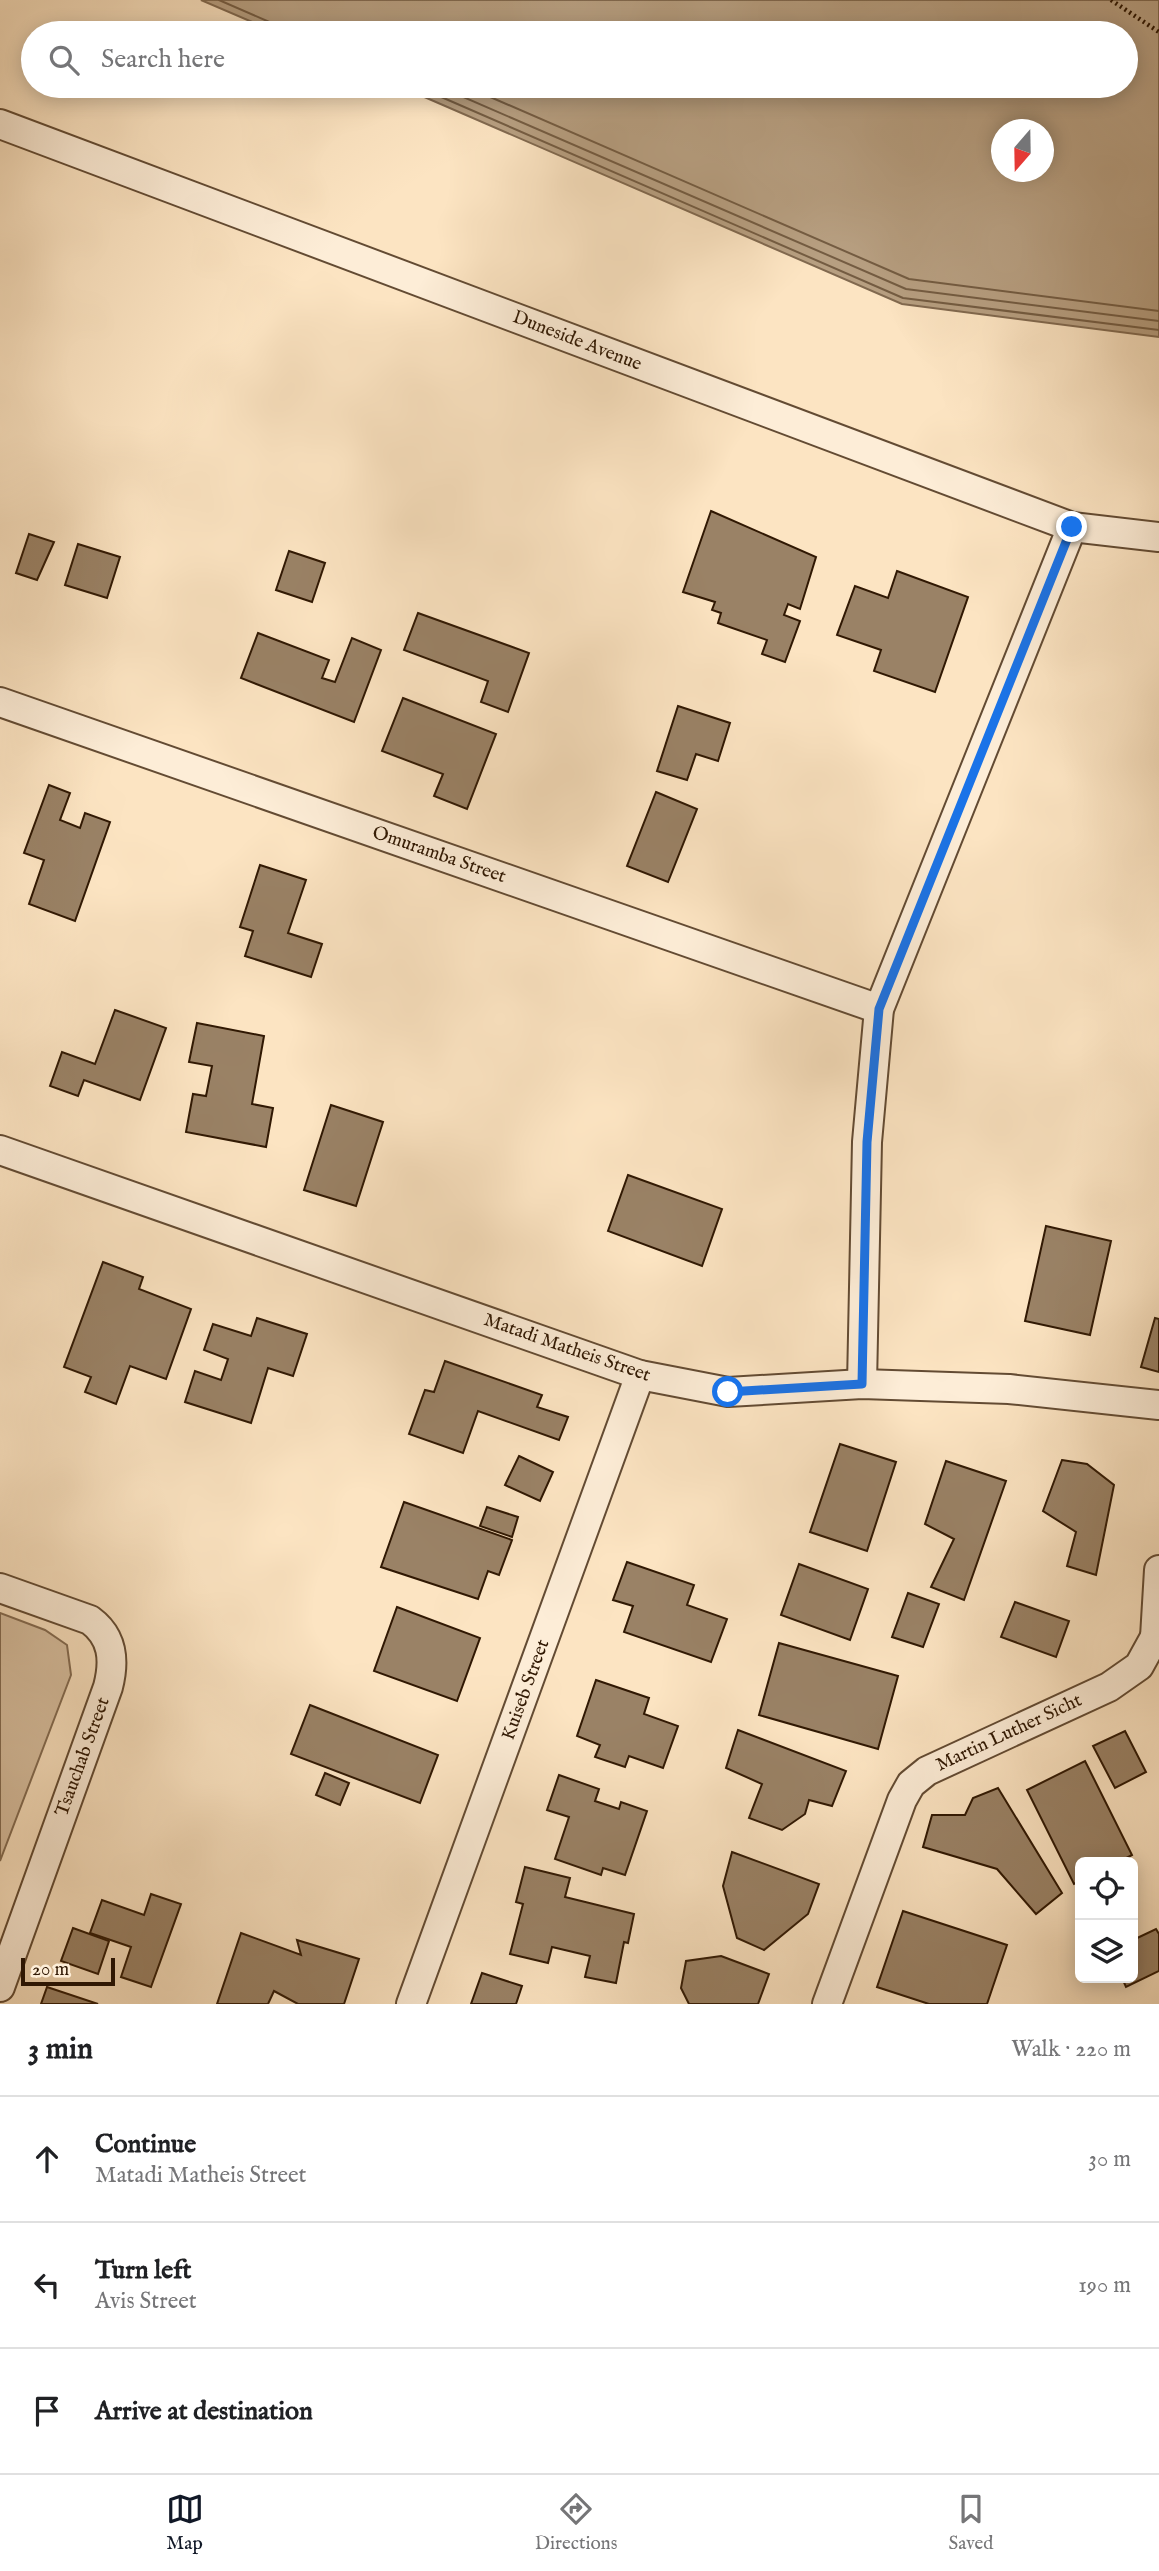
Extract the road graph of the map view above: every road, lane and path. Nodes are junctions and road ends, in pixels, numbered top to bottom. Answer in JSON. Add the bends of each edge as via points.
{"nodes":[{"id":1,"x":1111,"y":0,"type":"edge"},
{"id":2,"x":1159,"y":32,"type":"edge"},
{"id":3,"x":0,"y":124,"type":"edge"},
{"id":4,"x":1072,"y":527,"type":"junction"},
{"id":5,"x":1159,"y":537,"type":"edge"},
{"id":6,"x":0,"y":702,"type":"edge"},
{"id":7,"x":879,"y":1009,"type":"junction"},
{"id":8,"x":0,"y":1150,"type":"edge"},
{"id":9,"x":640,"y":1375,"type":"junction"},
{"id":10,"x":862,"y":1384,"type":"junction"},
{"id":11,"x":1159,"y":1405,"type":"edge"},
{"id":12,"x":1159,"y":1570,"type":"edge"},
{"id":13,"x":0,"y":1588,"type":"edge"},
{"id":14,"x":1157,"y":1641,"type":"edge"},
{"id":15,"x":0,"y":1987,"type":"edge"},
{"id":16,"x":411,"y":2004,"type":"edge"},
{"id":17,"x":827,"y":2004,"type":"edge"}],
"edges":[{"from":1,"to":2,"type":"path"},
{"from":3,"to":4,"type":"street","name":"Duneside Avenue"},
{"from":4,"to":5,"type":"street","name":"Duneside Avenue"},
{"from":4,"to":7,"type":"street"},
{"from":6,"to":7,"type":"street","name":"Omuramba Street"},
{"from":7,"to":10,"type":"street","via":[[867,1142]]},
{"from":8,"to":9,"type":"street","name":"Matadi Matheis Street"},
{"from":9,"to":10,"type":"street","name":"Matadi Matheis Street","via":[[728,1392]]},
{"from":9,"to":16,"type":"street","name":"Kuiseb Street"},
{"from":10,"to":11,"type":"street","name":"Matadi Matheis Street","via":[[1009,1389]]},
{"from":12,"to":14,"type":"street"},
{"from":13,"to":15,"type":"street","name":"Tsauchab Street","via":[[90,1620],[101,1628],[113,1658],[108,1687]]},
{"from":14,"to":17,"type":"street","name":"Martin Luther Sicht","via":[[1139,1666],[1109,1687],[926,1771],[911,1784]]}]}
